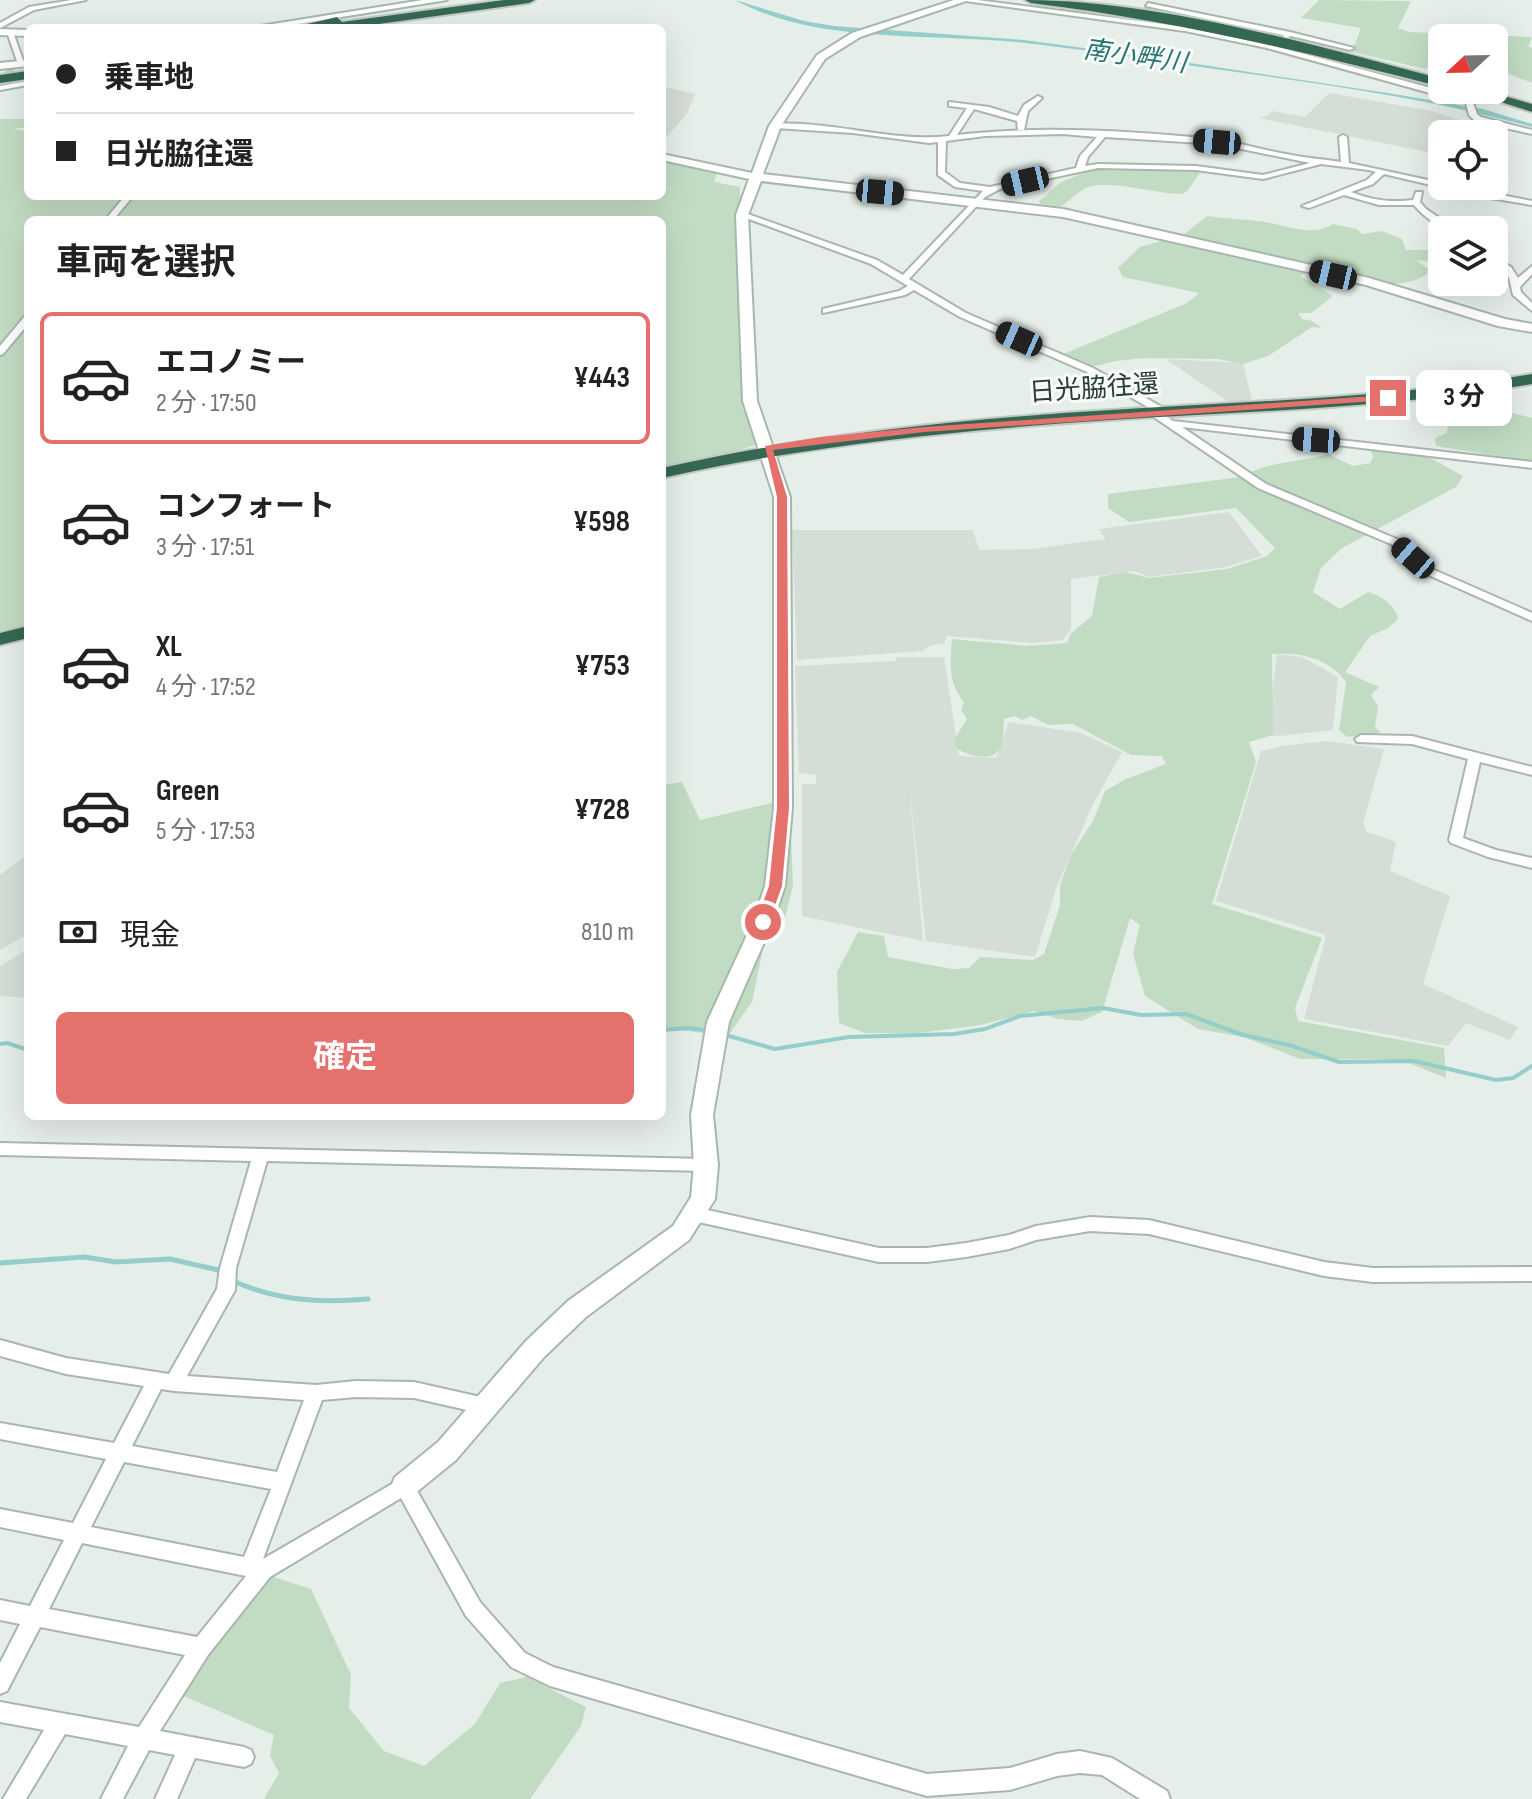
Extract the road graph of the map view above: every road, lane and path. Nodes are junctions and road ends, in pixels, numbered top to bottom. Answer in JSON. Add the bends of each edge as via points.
{"nodes":[{"id":1,"x":83,"y":0,"type":"edge"},
{"id":2,"x":442,"y":0,"type":"edge"},
{"id":3,"x":494,"y":0,"type":"edge"},
{"id":4,"x":529,"y":0,"type":"edge"},
{"id":5,"x":963,"y":0,"type":"edge"},
{"id":6,"x":1031,"y":0,"type":"edge"},
{"id":7,"x":1061,"y":0,"type":"edge"},
{"id":8,"x":1203,"y":0,"type":"edge"},
{"id":9,"x":1148,"y":5,"type":"dead end"},
{"id":10,"x":1193,"y":13,"type":"junction"},
{"id":11,"x":280,"y":24,"type":"edge"},
{"id":12,"x":324,"y":24,"type":"edge"},
{"id":13,"x":353,"y":24,"type":"edge"},
{"id":14,"x":0,"y":26,"type":"edge"},
{"id":15,"x":5,"y":32,"type":"edge"},
{"id":16,"x":1350,"y":48,"type":"dead end"},
{"id":17,"x":24,"y":68,"type":"edge"},
{"id":18,"x":2,"y":71,"type":"edge"},
{"id":19,"x":24,"y":74,"type":"edge"},
{"id":20,"x":24,"y":76,"type":"edge"},
{"id":21,"x":1428,"y":76,"type":"edge"},
{"id":22,"x":1428,"y":77,"type":"edge"},
{"id":23,"x":0,"y":88,"type":"edge"},
{"id":24,"x":1428,"y":89,"type":"edge"},
{"id":25,"x":1508,"y":97,"type":"edge"},
{"id":26,"x":1038,"y":98,"type":"dead end"},
{"id":27,"x":1508,"y":102,"type":"edge"},
{"id":28,"x":952,"y":104,"type":"dead end"},
{"id":29,"x":1471,"y":104,"type":"edge"},
{"id":30,"x":1532,"y":105,"type":"edge"},
{"id":31,"x":972,"y":107,"type":"junction"},
{"id":32,"x":1020,"y":119,"type":"junction"},
{"id":33,"x":775,"y":126,"type":"junction"},
{"id":34,"x":1532,"y":132,"type":"edge"},
{"id":35,"x":1022,"y":133,"type":"junction"},
{"id":36,"x":1104,"y":134,"type":"junction"},
{"id":37,"x":1343,"y":137,"type":"dead end"},
{"id":38,"x":946,"y":140,"type":"junction"},
{"id":39,"x":666,"y":158,"type":"edge"},
{"id":40,"x":1322,"y":162,"type":"junction"},
{"id":41,"x":1345,"y":164,"type":"junction"},
{"id":42,"x":1080,"y":168,"type":"junction"},
{"id":43,"x":1382,"y":171,"type":"junction"},
{"id":44,"x":755,"y":176,"type":"junction"},
{"id":45,"x":1428,"y":183,"type":"joint"},
{"id":46,"x":991,"y":190,"type":"junction"},
{"id":47,"x":1344,"y":192,"type":"junction"},
{"id":48,"x":1508,"y":198,"type":"edge"},
{"id":49,"x":126,"y":200,"type":"edge"},
{"id":50,"x":977,"y":201,"type":"junction"},
{"id":51,"x":1416,"y":202,"type":"junction"},
{"id":52,"x":1532,"y":203,"type":"edge"},
{"id":53,"x":1306,"y":206,"type":"dead end"},
{"id":54,"x":742,"y":215,"type":"junction"},
{"id":55,"x":112,"y":216,"type":"edge"},
{"id":56,"x":1431,"y":216,"type":"edge"},
{"id":57,"x":1508,"y":269,"type":"edge"},
{"id":58,"x":1532,"y":269,"type":"edge"},
{"id":59,"x":904,"y":279,"type":"junction"},
{"id":60,"x":1517,"y":285,"type":"junction"},
{"id":61,"x":914,"y":286,"type":"junction"},
{"id":62,"x":1532,"y":308,"type":"edge"},
{"id":63,"x":826,"y":311,"type":"dead end"},
{"id":64,"x":24,"y":323,"type":"edge"},
{"id":65,"x":1532,"y":328,"type":"edge"},
{"id":66,"x":0,"y":352,"type":"edge"},
{"id":67,"x":1532,"y":379,"type":"edge"},
{"id":68,"x":1163,"y":416,"type":"junction"},
{"id":69,"x":768,"y":448,"type":"junction"},
{"id":70,"x":1532,"y":465,"type":"edge"},
{"id":71,"x":666,"y":472,"type":"edge"},
{"id":72,"x":1532,"y":617,"type":"edge"},
{"id":73,"x":24,"y":633,"type":"edge"},
{"id":74,"x":0,"y":639,"type":"edge"},
{"id":75,"x":1361,"y":739,"type":"dead end"},
{"id":76,"x":1475,"y":757,"type":"junction"},
{"id":77,"x":1532,"y":771,"type":"edge"},
{"id":78,"x":1532,"y":863,"type":"edge"},
{"id":79,"x":0,"y":1149,"type":"edge"},
{"id":80,"x":261,"y":1155,"type":"junction"},
{"id":81,"x":706,"y":1165,"type":"junction"},
{"id":82,"x":694,"y":1214,"type":"junction"},
{"id":83,"x":1532,"y":1274,"type":"edge"},
{"id":84,"x":0,"y":1348,"type":"edge"},
{"id":85,"x":165,"y":1382,"type":"junction"},
{"id":86,"x":316,"y":1393,"type":"junction"},
{"id":87,"x":485,"y":1406,"type":"junction"},
{"id":88,"x":0,"y":1431,"type":"edge"},
{"id":89,"x":120,"y":1452,"type":"junction"},
{"id":90,"x":282,"y":1482,"type":"junction"},
{"id":91,"x":404,"y":1486,"type":"junction"},
{"id":92,"x":0,"y":1518,"type":"edge"},
{"id":93,"x":77,"y":1534,"type":"junction"},
{"id":94,"x":256,"y":1569,"type":"junction"},
{"id":95,"x":0,"y":1610,"type":"edge"},
{"id":96,"x":34,"y":1617,"type":"junction"},
{"id":97,"x":201,"y":1648,"type":"junction"},
{"id":98,"x":0,"y":1684,"type":"edge"},
{"id":99,"x":0,"y":1712,"type":"edge"},
{"id":100,"x":60,"y":1724,"type":"junction"},
{"id":101,"x":144,"y":1738,"type":"junction"},
{"id":102,"x":189,"y":1748,"type":"junction"},
{"id":103,"x":244,"y":1757,"type":"dead end"},
{"id":104,"x":14,"y":1799,"type":"edge"},
{"id":105,"x":112,"y":1799,"type":"edge"},
{"id":106,"x":166,"y":1799,"type":"edge"},
{"id":107,"x":1159,"y":1799,"type":"edge"}],
"edges":[{"from":1,"to":14,"type":"street","via":[[30,5]]},
{"from":2,"to":11,"type":"street"},
{"from":3,"to":12,"type":"highway"},
{"from":4,"to":13,"type":"highway"},
{"from":5,"to":24,"type":"street","via":[[1271,45]]},
{"from":5,"to":33,"type":"street","via":[[856,35],[821,57]]},
{"from":6,"to":22,"type":"highway","via":[[1205,26]]},
{"from":7,"to":21,"type":"highway","via":[[1238,28]]},
{"from":8,"to":10,"type":"street"},
{"from":9,"to":10,"type":"street"},
{"from":10,"to":16,"type":"street"},
{"from":15,"to":17,"type":"street"},
{"from":18,"to":19,"type":"highway"},
{"from":20,"to":23,"type":"street"},
{"from":25,"to":30,"type":"highway"},
{"from":26,"to":32,"type":"street"},
{"from":27,"to":30,"type":"highway"},
{"from":28,"to":31,"type":"street"},
{"from":29,"to":34,"type":"street","via":[[1473,115],[1487,122]]},
{"from":31,"to":32,"type":"street"},
{"from":31,"to":38,"type":"street"},
{"from":32,"to":35,"type":"street"},
{"from":33,"to":38,"type":"street"},
{"from":33,"to":44,"type":"street"},
{"from":35,"to":36,"type":"street"},
{"from":35,"to":38,"type":"street"},
{"from":36,"to":40,"type":"street","via":[[1217,142]]},
{"from":36,"to":42,"type":"street"},
{"from":37,"to":41,"type":"street"},
{"from":38,"to":46,"type":"street","via":[[941,173],[958,185]]},
{"from":39,"to":44,"type":"street"},
{"from":40,"to":41,"type":"street"},
{"from":40,"to":42,"type":"street","via":[[1263,177],[1196,168]]},
{"from":41,"to":43,"type":"street"},
{"from":42,"to":46,"type":"street"},
{"from":43,"to":45,"type":"street"},
{"from":43,"to":47,"type":"street"},
{"from":44,"to":50,"type":"street"},
{"from":44,"to":54,"type":"street"},
{"from":45,"to":51,"type":"street"},
{"from":46,"to":50,"type":"street"},
{"from":47,"to":51,"type":"street","via":[[1366,202]]},
{"from":47,"to":53,"type":"street"},
{"from":48,"to":52,"type":"street"},
{"from":49,"to":55,"type":"street"},
{"from":50,"to":59,"type":"street"},
{"from":50,"to":65,"type":"street","via":[[1063,213],[1369,282]]},
{"from":51,"to":56,"type":"street"},
{"from":54,"to":59,"type":"street","via":[[860,256]]},
{"from":54,"to":69,"type":"street","via":[[750,401]]},
{"from":57,"to":60,"type":"street"},
{"from":58,"to":60,"type":"street"},
{"from":59,"to":61,"type":"street"},
{"from":60,"to":62,"type":"street","via":[[1516,293]]},
{"from":61,"to":63,"type":"street"},
{"from":61,"to":68,"type":"street","via":[[963,315],[1090,370]]},
{"from":64,"to":66,"type":"street"},
{"from":67,"to":68,"type":"highway","name":"日光脇往還","via":[[1388,398]]},
{"from":68,"to":69,"type":"highway","name":"日光脇往還","via":[[908,431]]},
{"from":68,"to":70,"type":"street","via":[[1290,438]]},
{"from":68,"to":72,"type":"street","via":[[1262,486],[1395,542],[1428,571]]},
{"from":69,"to":71,"type":"highway","name":"日光脇往還"},
{"from":69,"to":81,"type":"street","via":[[782,497],[780,856],[763,922],[718,1022],[704,1090]]},
{"from":73,"to":74,"type":"highway"},
{"from":75,"to":76,"type":"street","via":[[1412,740]]},
{"from":76,"to":77,"type":"street"},
{"from":76,"to":78,"type":"street","via":[[1456,840]]},
{"from":79,"to":80,"type":"street"},
{"from":80,"to":81,"type":"street"},
{"from":80,"to":85,"type":"street","via":[[226,1290]]},
{"from":81,"to":82,"type":"street","via":[[703,1199]]},
{"from":82,"to":83,"type":"street","via":[[879,1255],[940,1253],[1090,1224],[1149,1227],[1324,1269],[1373,1275]]},
{"from":82,"to":87,"type":"street","via":[[681,1233],[577,1309]]},
{"from":84,"to":85,"type":"street","via":[[66,1366]]},
{"from":85,"to":86,"type":"street"},
{"from":85,"to":89,"type":"street"},
{"from":86,"to":87,"type":"street","via":[[414,1390]]},
{"from":86,"to":90,"type":"street"},
{"from":87,"to":91,"type":"street","via":[[447,1451]]},
{"from":88,"to":89,"type":"street"},
{"from":89,"to":90,"type":"street"},
{"from":89,"to":93,"type":"street"},
{"from":90,"to":94,"type":"street"},
{"from":91,"to":94,"type":"street"},
{"from":91,"to":107,"type":"street","via":[[473,1609],[518,1660],[550,1676],[927,1785],[1010,1779],[1080,1762],[1105,1765]]},
{"from":92,"to":93,"type":"street"},
{"from":93,"to":94,"type":"street"},
{"from":93,"to":96,"type":"street"},
{"from":94,"to":97,"type":"street"},
{"from":95,"to":96,"type":"street"},
{"from":96,"to":97,"type":"street"},
{"from":96,"to":98,"type":"street"},
{"from":97,"to":101,"type":"street"},
{"from":99,"to":100,"type":"street"},
{"from":100,"to":101,"type":"street"},
{"from":100,"to":104,"type":"street"},
{"from":101,"to":102,"type":"street"},
{"from":101,"to":105,"type":"street"},
{"from":102,"to":103,"type":"street"},
{"from":102,"to":106,"type":"street"}]}
